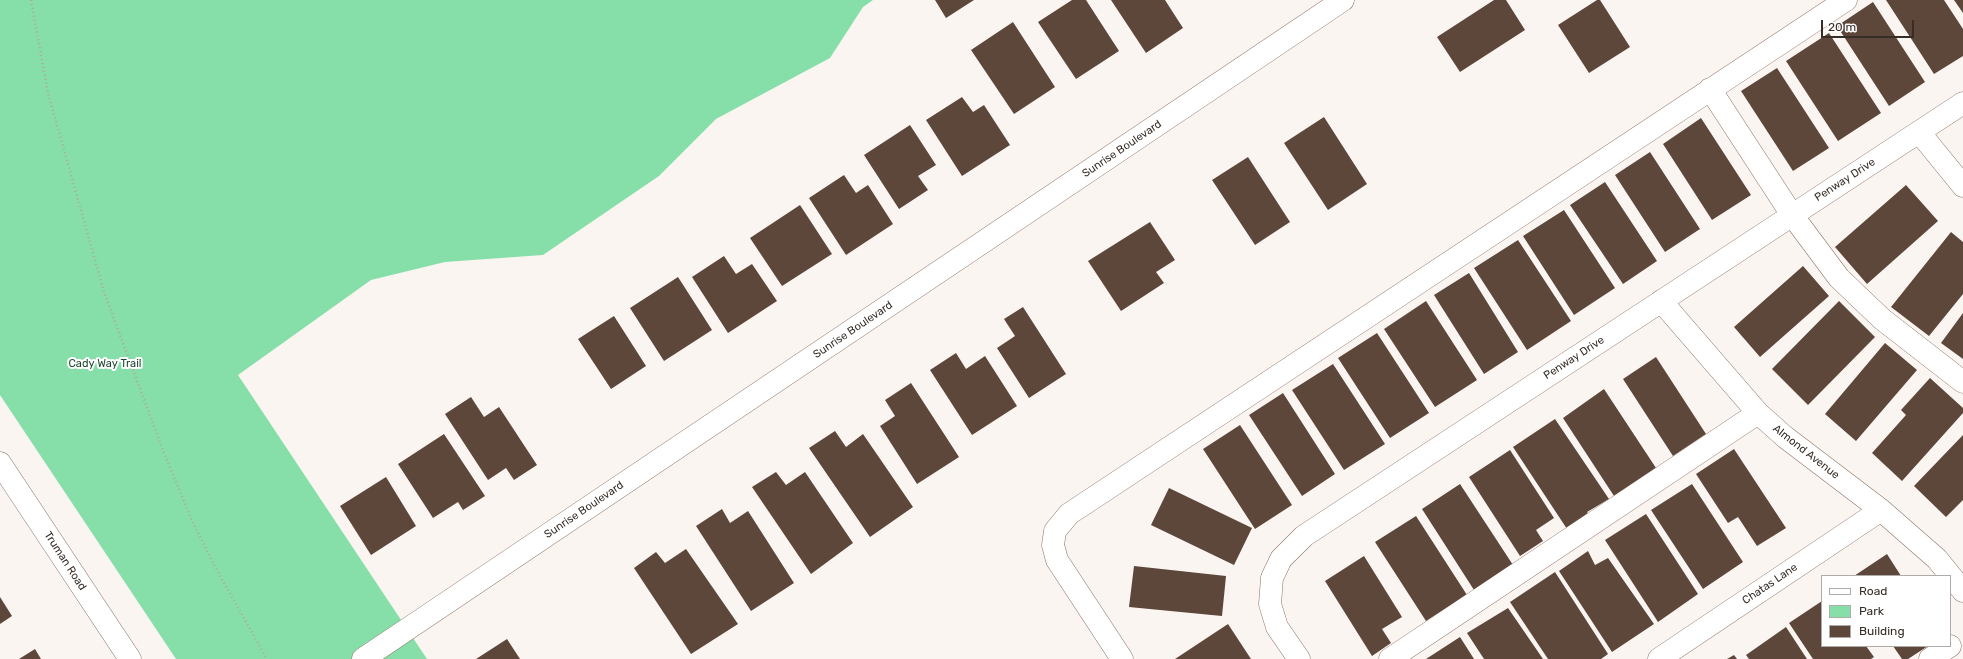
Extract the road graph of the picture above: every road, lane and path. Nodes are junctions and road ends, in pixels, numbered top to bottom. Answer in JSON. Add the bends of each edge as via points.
{"nodes":[{"id":1,"x":31,"y":0,"type":"edge"},
{"id":2,"x":1343,"y":0,"type":"edge"},
{"id":3,"x":1846,"y":0,"type":"edge"},
{"id":4,"x":1710,"y":89,"type":"junction"},
{"id":5,"x":1963,"y":103,"type":"edge"},
{"id":6,"x":1919,"y":132,"type":"junction"},
{"id":7,"x":1963,"y":186,"type":"edge"},
{"id":8,"x":1792,"y":215,"type":"junction"},
{"id":9,"x":1661,"y":301,"type":"junction"},
{"id":10,"x":1963,"y":382,"type":"edge"},
{"id":11,"x":1758,"y":413,"type":"junction"},
{"id":12,"x":0,"y":463,"type":"edge"},
{"id":13,"x":1882,"y":510,"type":"junction"},
{"id":14,"x":1950,"y":575,"type":"edge"},
{"id":15,"x":1951,"y":576,"type":"edge"},
{"id":16,"x":1963,"y":591,"type":"edge"},
{"id":17,"x":1963,"y":637,"type":"edge"},
{"id":18,"x":1951,"y":645,"type":"edge"},
{"id":19,"x":1948,"y":647,"type":"edge"},
{"id":20,"x":130,"y":659,"type":"edge"},
{"id":21,"x":267,"y":659,"type":"edge"},
{"id":22,"x":363,"y":659,"type":"edge"},
{"id":23,"x":1122,"y":659,"type":"edge"},
{"id":24,"x":1299,"y":659,"type":"edge"},
{"id":25,"x":1390,"y":659,"type":"edge"},
{"id":26,"x":1659,"y":659,"type":"edge"},
{"id":27,"x":1930,"y":659,"type":"edge"}],
"edges":[{"from":1,"to":21,"type":"path","via":[[48,93],[104,292],[193,523]]},
{"from":2,"to":22,"type":"street","name":"Sunrise Boulevard"},
{"from":3,"to":4,"type":"street"},
{"from":4,"to":8,"type":"street"},
{"from":4,"to":23,"type":"street","via":[[1069,514],[1055,531],[1053,546],[1057,560]]},
{"from":5,"to":6,"type":"street","name":"Penway Drive"},
{"from":6,"to":7,"type":"street"},
{"from":6,"to":8,"type":"street","name":"Penway Drive"},
{"from":8,"to":9,"type":"street","name":"Penway Drive"},
{"from":8,"to":10,"type":"street","via":[[1839,278],[1882,319]]},
{"from":9,"to":11,"type":"street","name":"Almond Avenue"},
{"from":9,"to":24,"type":"street","name":"Penway Drive","via":[[1299,541],[1281,559],[1272,578],[1270,604],[1277,627]]},
{"from":11,"to":13,"type":"street","name":"Almond Avenue","via":[[1785,437]]},
{"from":11,"to":25,"type":"street"},
{"from":12,"to":20,"type":"street","name":"Truman Road"},
{"from":13,"to":14,"type":"street","name":"Almond Avenue","via":[[1937,559]]},
{"from":13,"to":26,"type":"street","name":"Chatas Lane"},
{"from":15,"to":16,"type":"street","name":"Almond Avenue"},
{"from":17,"to":18,"type":"street"},
{"from":19,"to":27,"type":"street"}]}
